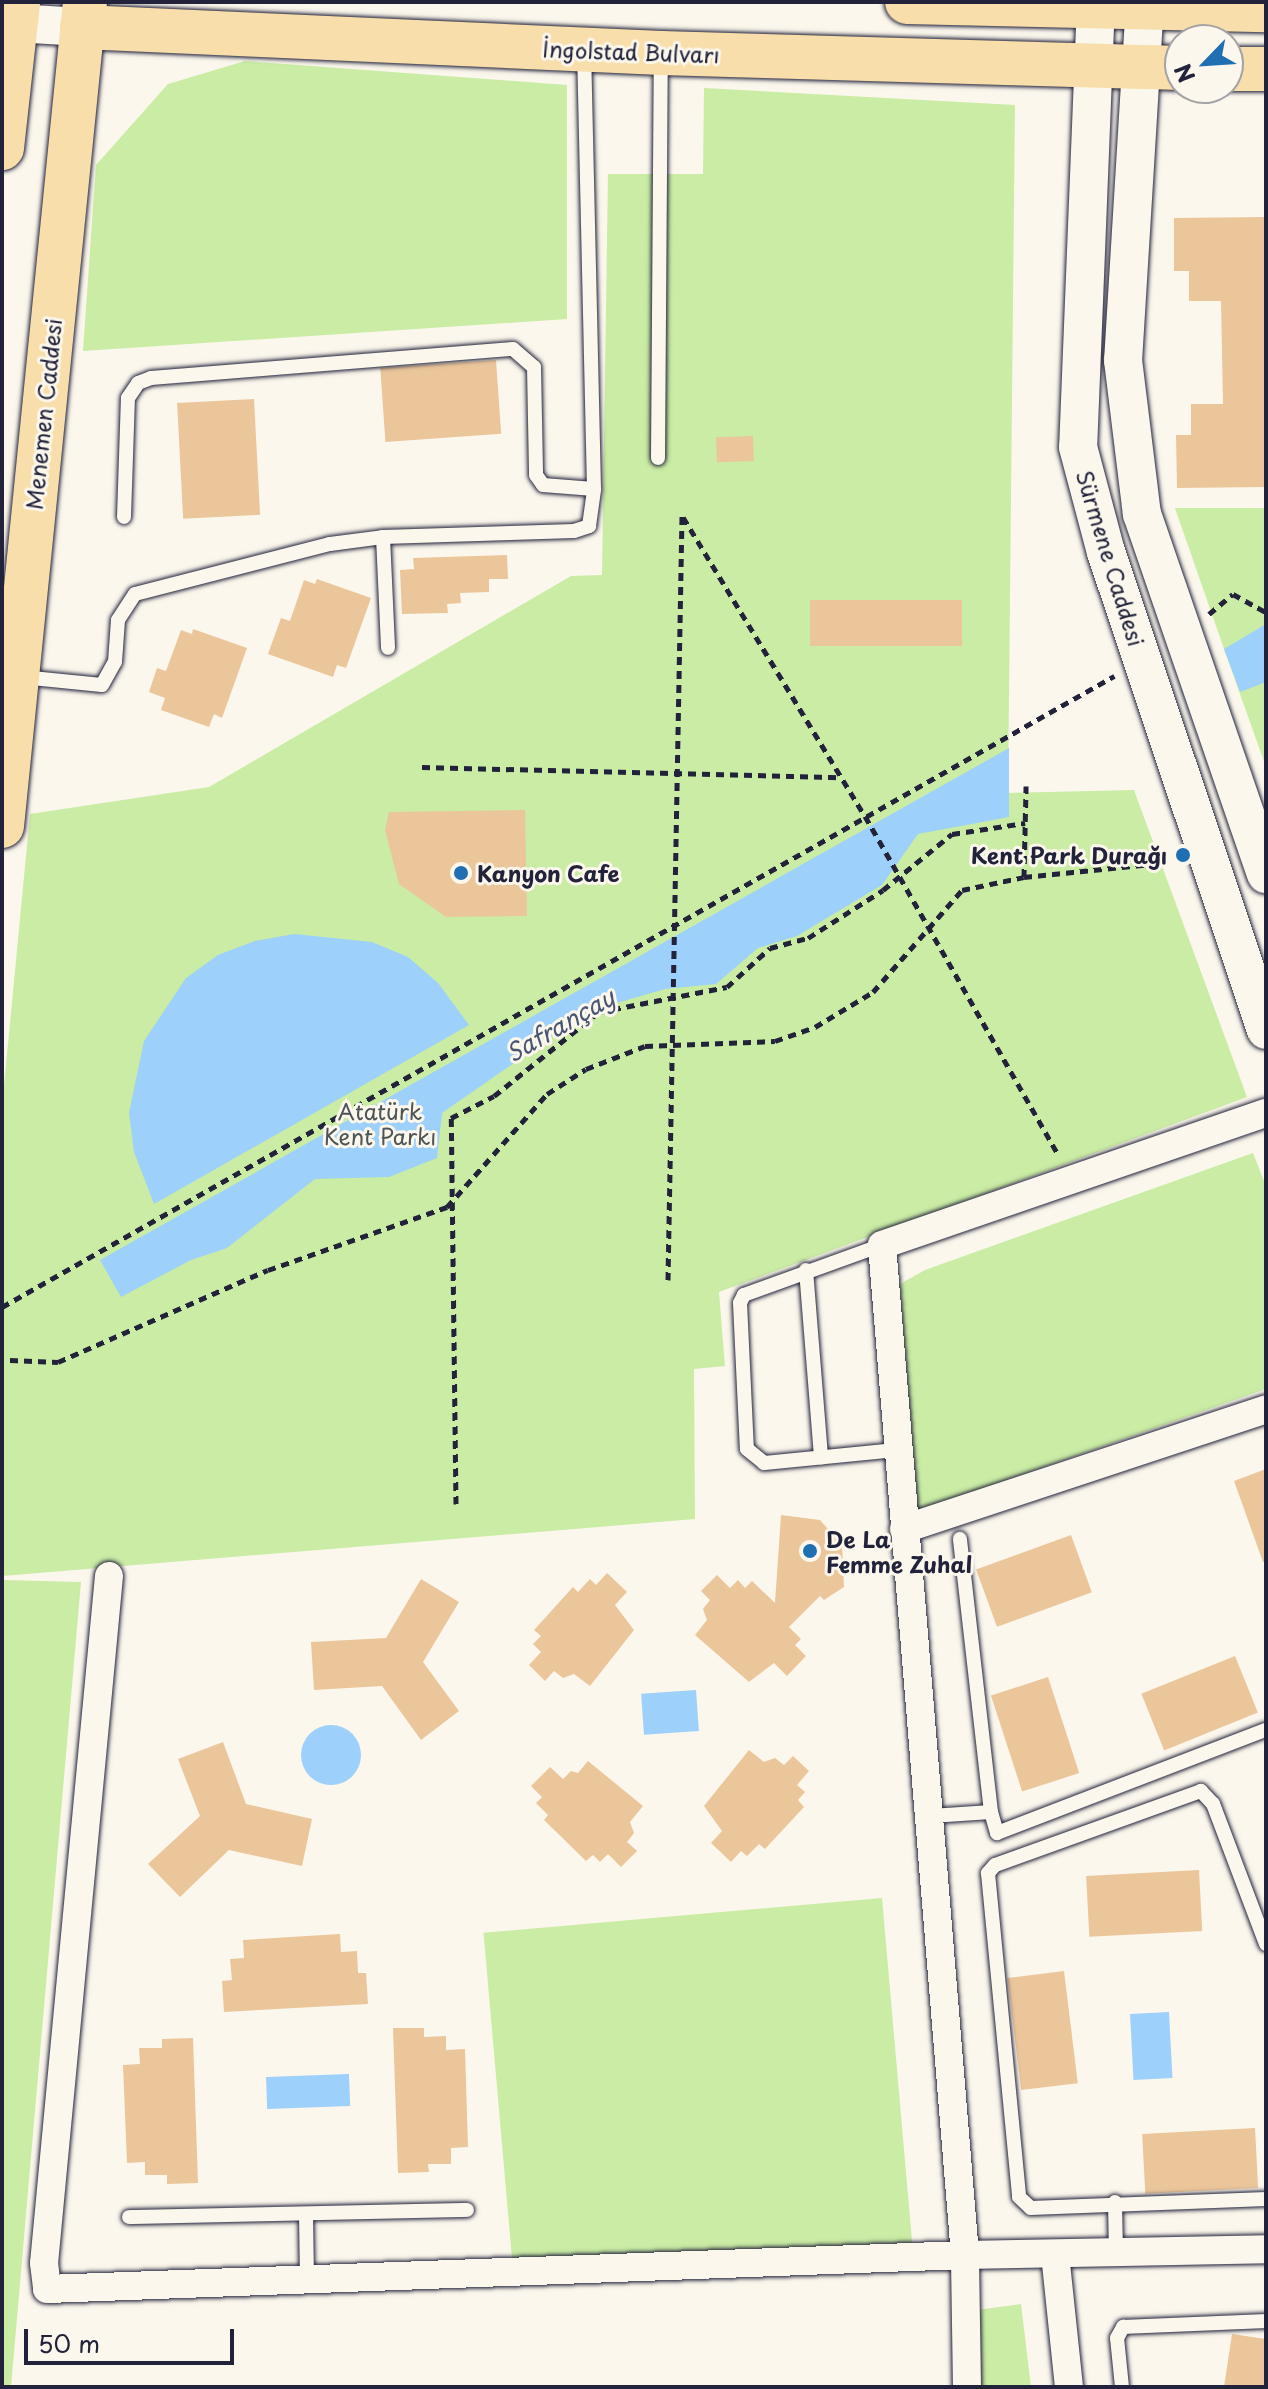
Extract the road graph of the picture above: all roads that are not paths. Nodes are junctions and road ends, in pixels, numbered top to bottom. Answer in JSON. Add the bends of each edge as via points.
{"nodes":[{"id":1,"x":907,"y":2,"type":"edge"},
{"id":2,"x":1145,"y":4,"type":"edge"},
{"id":3,"x":1096,"y":5,"type":"edge"},
{"id":4,"x":1266,"y":10,"type":"edge"},
{"id":5,"x":16,"y":13,"type":"edge"},
{"id":6,"x":84,"y":14,"type":"edge"},
{"id":7,"x":584,"y":50,"type":"junction"},
{"id":8,"x":661,"y":53,"type":"junction"},
{"id":9,"x":1094,"y":66,"type":"junction"},
{"id":10,"x":1161,"y":67,"type":"edge"},
{"id":11,"x":1244,"y":69,"type":"edge"},
{"id":12,"x":1266,"y":69,"type":"edge"},
{"id":13,"x":2,"y":148,"type":"edge"},
{"id":14,"x":658,"y":458,"type":"dead end"},
{"id":15,"x":594,"y":489,"type":"junction"},
{"id":16,"x":124,"y":517,"type":"dead end"},
{"id":17,"x":383,"y":537,"type":"junction"},
{"id":18,"x":388,"y":648,"type":"dead end"},
{"id":19,"x":17,"y":677,"type":"junction"},
{"id":20,"x":1204,"y":702,"type":"junction"},
{"id":21,"x":1160,"y":718,"type":"junction"},
{"id":22,"x":2,"y":826,"type":"edge"},
{"id":23,"x":1266,"y":874,"type":"edge"},
{"id":24,"x":1266,"y":1030,"type":"edge"},
{"id":25,"x":1266,"y":1113,"type":"edge"},
{"id":26,"x":882,"y":1245,"type":"junction"},
{"id":27,"x":806,"y":1270,"type":"junction"},
{"id":28,"x":1266,"y":1409,"type":"edge"},
{"id":29,"x":896,"y":1450,"type":"junction"},
{"id":30,"x":821,"y":1457,"type":"junction"},
{"id":31,"x":904,"y":1529,"type":"junction"},
{"id":32,"x":960,"y":1539,"type":"dead end"},
{"id":33,"x":109,"y":1576,"type":"dead end"},
{"id":34,"x":1266,"y":1730,"type":"edge"},
{"id":35,"x":991,"y":1812,"type":"junction"},
{"id":36,"x":931,"y":1816,"type":"junction"},
{"id":37,"x":1266,"y":1944,"type":"edge"},
{"id":38,"x":1266,"y":2199,"type":"edge"},
{"id":39,"x":1115,"y":2202,"type":"junction"},
{"id":40,"x":467,"y":2210,"type":"dead end"},
{"id":41,"x":306,"y":2215,"type":"junction"},
{"id":42,"x":129,"y":2217,"type":"dead end"},
{"id":43,"x":1266,"y":2249,"type":"edge"},
{"id":44,"x":1116,"y":2253,"type":"junction"},
{"id":45,"x":1055,"y":2254,"type":"junction"},
{"id":46,"x":965,"y":2255,"type":"junction"},
{"id":47,"x":307,"y":2279,"type":"junction"},
{"id":48,"x":1266,"y":2321,"type":"edge"},
{"id":49,"x":967,"y":2387,"type":"edge"},
{"id":50,"x":1069,"y":2387,"type":"edge"},
{"id":51,"x":1122,"y":2387,"type":"edge"}],
"edges":[{"from":1,"to":3,"type":"main road"},
{"from":2,"to":3,"type":"main road"},
{"from":2,"to":4,"type":"main road"},
{"from":2,"to":10,"type":"main road","name":"Sürmene Caddesi"},
{"from":3,"to":9,"type":"main road","name":"Sürmene Caddesi"},
{"from":5,"to":6,"type":"main road"},
{"from":5,"to":13,"type":"main road"},
{"from":6,"to":7,"type":"main road","name":"İngolstad Bulvarı"},
{"from":6,"to":19,"type":"main road","name":"Menemen Caddesi"},
{"from":7,"to":8,"type":"main road","name":"İngolstad Bulvarı"},
{"from":7,"to":15,"type":"lane"},
{"from":8,"to":9,"type":"main road","name":"İngolstad Bulvarı"},
{"from":8,"to":14,"type":"lane"},
{"from":9,"to":10,"type":"main road","name":"İngolstad Bulvarı"},
{"from":9,"to":21,"type":"main road","name":"Sürmene Caddesi","via":[[1078,447]]},
{"from":10,"to":20,"type":"main road","name":"Sürmene Caddesi","via":[[1123,360],[1142,514]]},
{"from":11,"to":12,"type":"main road"},
{"from":15,"to":16,"type":"lane","via":[[543,485],[536,475],[534,367],[513,349],[138,383],[128,398]]},
{"from":15,"to":17,"type":"lane","via":[[589,526],[574,531]]},
{"from":17,"to":18,"type":"lane"},
{"from":17,"to":19,"type":"lane","via":[[330,544],[135,594],[118,620],[115,662],[102,685]]},
{"from":19,"to":22,"type":"main road","name":"Menemen Caddesi"},
{"from":20,"to":21,"type":"main road"},
{"from":20,"to":23,"type":"main road","name":"Sürmene Caddesi"},
{"from":21,"to":24,"type":"main road","name":"Sürmene Caddesi"},
{"from":25,"to":26,"type":"street"},
{"from":26,"to":27,"type":"lane"},
{"from":26,"to":29,"type":"street"},
{"from":27,"to":30,"type":"lane"},
{"from":27,"to":30,"type":"lane","via":[[755,1288],[740,1303],[747,1449],[764,1463]]},
{"from":28,"to":31,"type":"street"},
{"from":29,"to":30,"type":"lane"},
{"from":29,"to":31,"type":"street"},
{"from":31,"to":36,"type":"street"},
{"from":32,"to":35,"type":"lane"},
{"from":33,"to":47,"type":"street","via":[[44,2263],[47,2289]]},
{"from":34,"to":35,"type":"lane","via":[[997,1833]]},
{"from":35,"to":36,"type":"lane"},
{"from":36,"to":46,"type":"street"},
{"from":37,"to":39,"type":"lane","via":[[1213,1804],[1201,1791],[995,1865],[988,1873],[1019,2197],[1031,2208]]},
{"from":38,"to":39,"type":"lane"},
{"from":39,"to":44,"type":"lane"},
{"from":40,"to":41,"type":"lane"},
{"from":41,"to":42,"type":"lane"},
{"from":41,"to":47,"type":"lane"},
{"from":43,"to":44,"type":"street"},
{"from":44,"to":45,"type":"street"},
{"from":45,"to":46,"type":"street"},
{"from":45,"to":50,"type":"street"},
{"from":46,"to":47,"type":"street"},
{"from":46,"to":49,"type":"street"},
{"from":48,"to":51,"type":"lane","via":[[1123,2327],[1117,2338]]}]}
